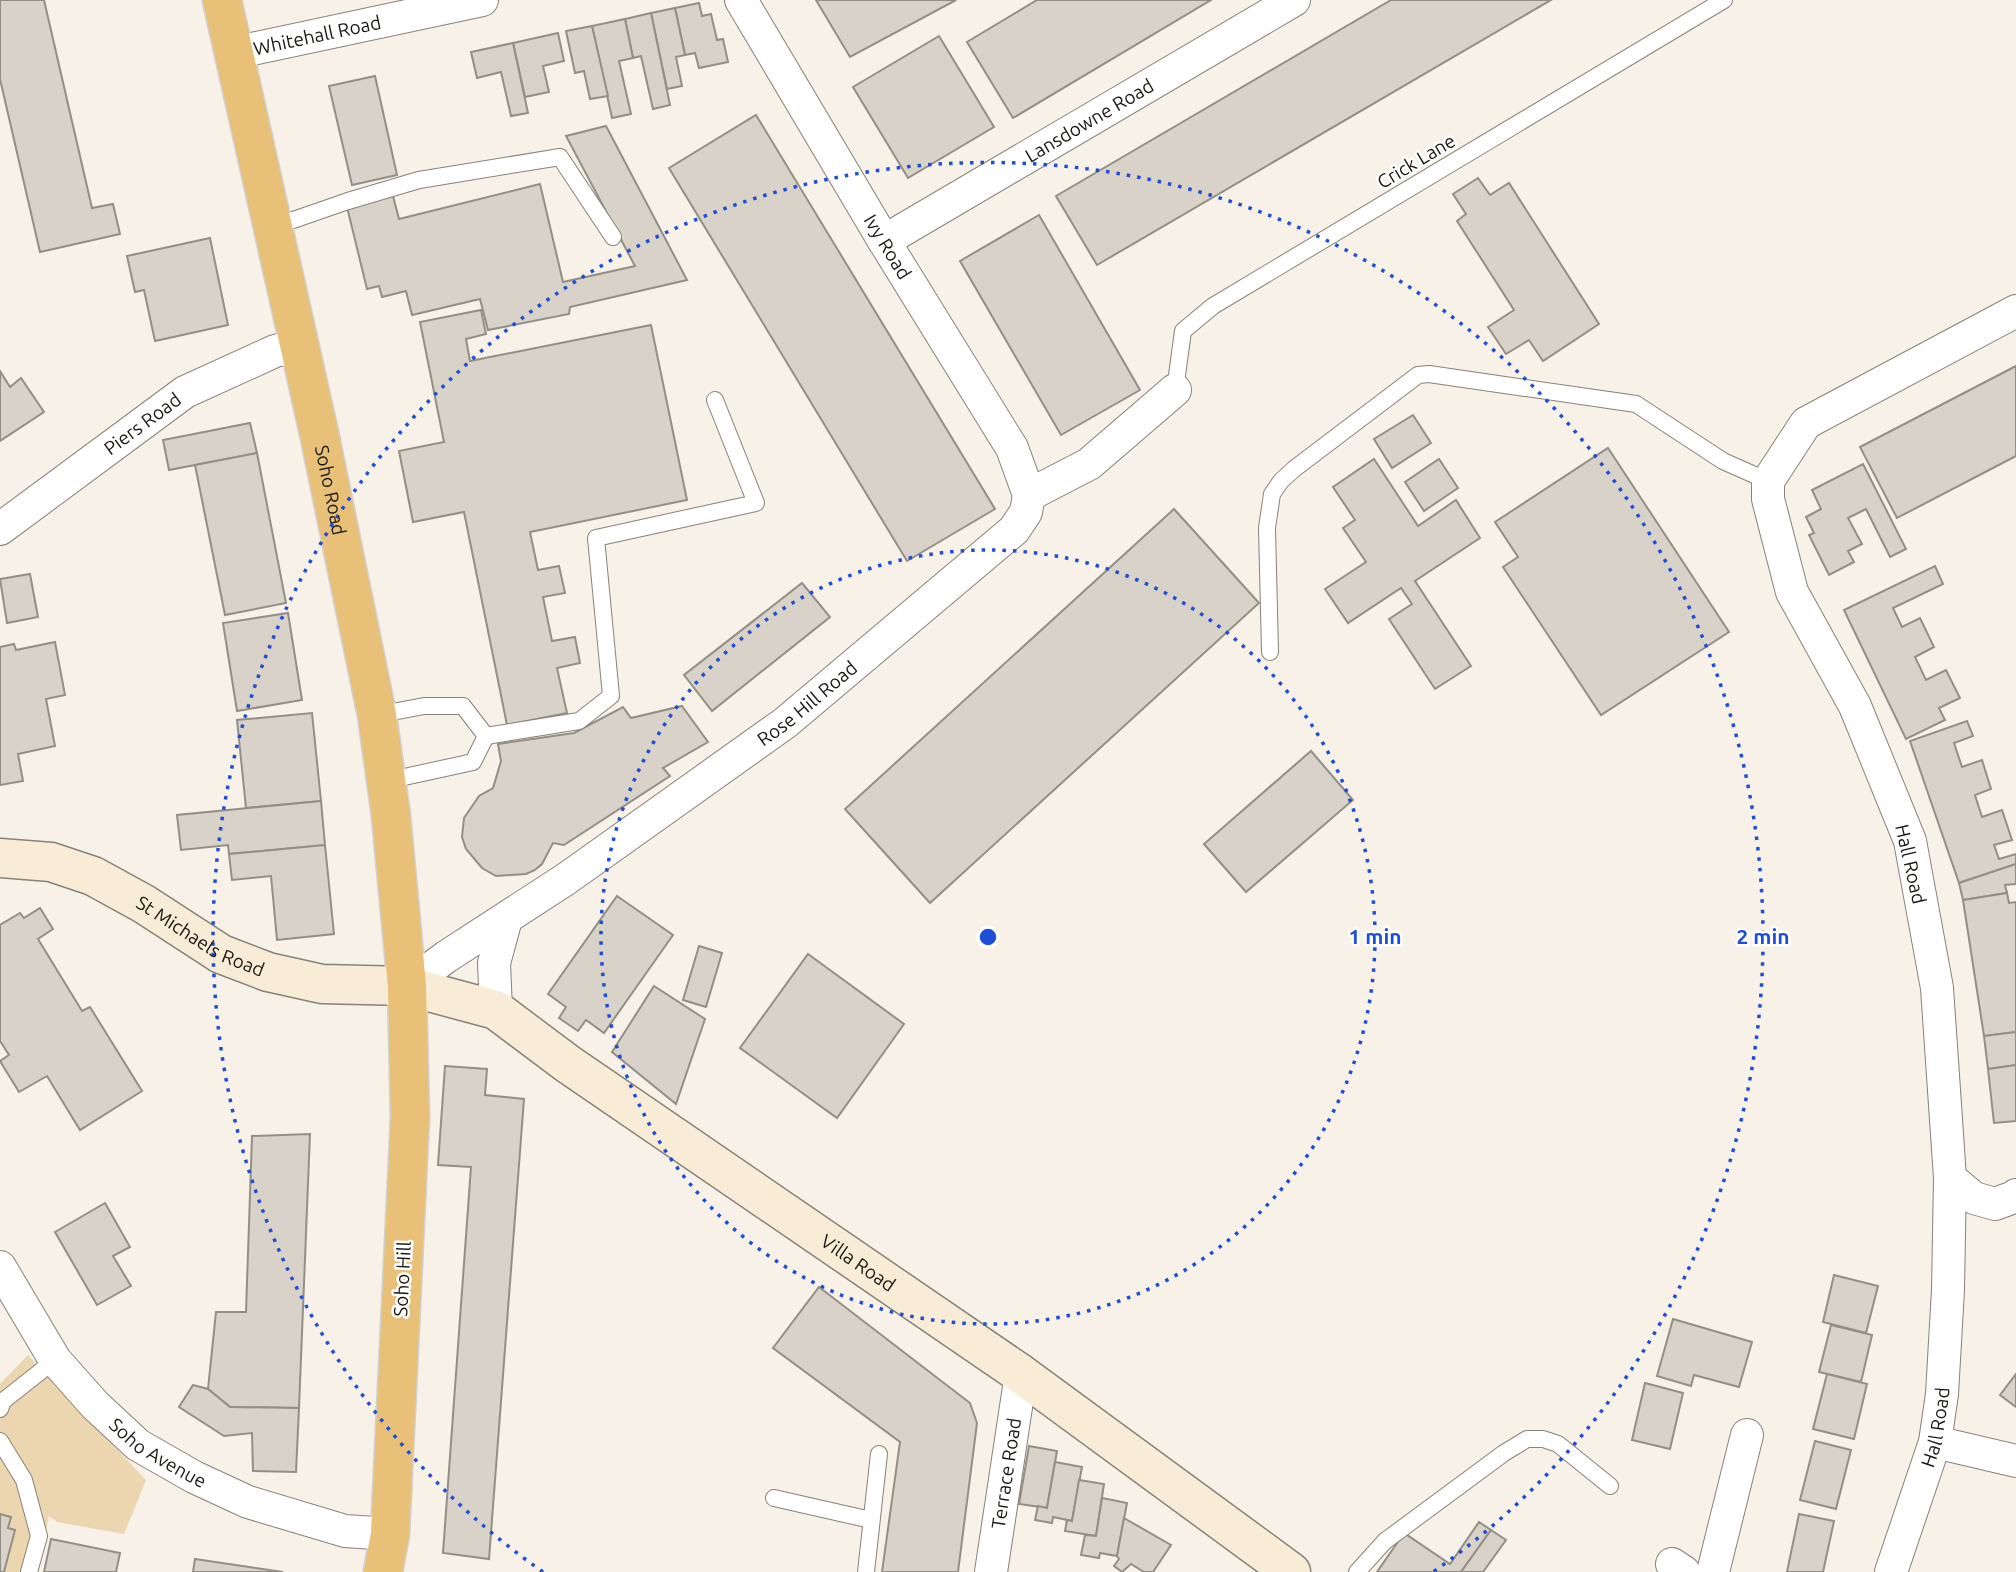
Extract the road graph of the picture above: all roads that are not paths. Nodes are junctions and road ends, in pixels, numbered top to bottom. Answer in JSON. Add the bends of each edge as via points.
{"nodes":[{"id":1,"x":222,"y":0,"type":"edge"},
{"id":2,"x":482,"y":0,"type":"edge"},
{"id":3,"x":741,"y":0,"type":"edge"},
{"id":4,"x":1294,"y":0,"type":"edge"},
{"id":5,"x":1724,"y":0,"type":"edge"},
{"id":6,"x":233,"y":53,"type":"junction"},
{"id":7,"x":273,"y":227,"type":"junction"},
{"id":8,"x":613,"y":237,"type":"dead end"},
{"id":9,"x":884,"y":241,"type":"junction"},
{"id":10,"x":2016,"y":311,"type":"edge"},
{"id":11,"x":300,"y":345,"type":"junction"},
{"id":12,"x":1175,"y":390,"type":"joint"},
{"id":13,"x":715,"y":401,"type":"dead end"},
{"id":14,"x":1768,"y":481,"type":"junction"},
{"id":15,"x":1029,"y":495,"type":"junction"},
{"id":16,"x":0,"y":529,"type":"edge"},
{"id":17,"x":1270,"y":652,"type":"dead end"},
{"id":18,"x":377,"y":715,"type":"junction"},
{"id":19,"x":486,"y":736,"type":"junction"},
{"id":20,"x":386,"y":781,"type":"junction"},
{"id":21,"x":0,"y":858,"type":"edge"},
{"id":22,"x":506,"y":919,"type":"junction"},
{"id":23,"x":407,"y":986,"type":"junction"},
{"id":24,"x":496,"y":1010,"type":"junction"},
{"id":25,"x":1950,"y":1178,"type":"junction"},
{"id":26,"x":2016,"y":1195,"type":"edge"},
{"id":27,"x":0,"y":1267,"type":"edge"},
{"id":28,"x":55,"y":1360,"type":"junction"},
{"id":29,"x":1021,"y":1374,"type":"junction"},
{"id":30,"x":0,"y":1409,"type":"edge"},
{"id":31,"x":1747,"y":1435,"type":"dead end"},
{"id":32,"x":0,"y":1440,"type":"edge"},
{"id":33,"x":1936,"y":1442,"type":"junction"},
{"id":34,"x":879,"y":1454,"type":"dead end"},
{"id":35,"x":2016,"y":1461,"type":"edge"},
{"id":36,"x":1610,"y":1486,"type":"dead end"},
{"id":37,"x":774,"y":1498,"type":"dead end"},
{"id":38,"x":871,"y":1520,"type":"junction"},
{"id":39,"x":390,"y":1534,"type":"junction"},
{"id":40,"x":29,"y":1572,"type":"edge"},
{"id":41,"x":383,"y":1572,"type":"edge"},
{"id":42,"x":866,"y":1572,"type":"edge"},
{"id":43,"x":991,"y":1572,"type":"edge"},
{"id":44,"x":1291,"y":1572,"type":"edge"},
{"id":45,"x":1357,"y":1572,"type":"edge"},
{"id":46,"x":1713,"y":1572,"type":"edge"},
{"id":47,"x":1891,"y":1572,"type":"edge"}],
"edges":[{"from":1,"to":6,"type":"highway","name":"Soho Road"},
{"from":2,"to":6,"type":"street","name":"Whitehall Road"},
{"from":3,"to":9,"type":"street","name":"Ivy Road"},
{"from":4,"to":9,"type":"street","name":"Lansdowne Road"},
{"from":5,"to":12,"type":"lane","name":"Crick Lane","via":[[1213,306],[1183,331]]},
{"from":6,"to":7,"type":"highway","name":"Soho Road"},
{"from":7,"to":8,"type":"lane","via":[[419,180],[560,157]]},
{"from":7,"to":11,"type":"highway","name":"Soho Road"},
{"from":9,"to":15,"type":"street","name":"Ivy Road","via":[[1012,449]]},
{"from":10,"to":14,"type":"street","via":[[1806,423]]},
{"from":11,"to":16,"type":"street","name":"Piers Road","via":[[275,351],[185,391]]},
{"from":11,"to":18,"type":"highway","name":"Soho Road"},
{"from":12,"to":15,"type":"street","via":[[1089,464]]},
{"from":13,"to":19,"type":"lane","via":[[756,503],[596,538],[611,696],[579,721]]},
{"from":14,"to":17,"type":"lane","via":[[1723,461],[1636,404],[1418,374],[1294,469],[1272,494],[1267,528]]},
{"from":14,"to":25,"type":"street","name":"Hall Road","via":[[1768,499],[1792,592],[1856,706],[1910,841],[1937,988]]},
{"from":15,"to":22,"type":"street","name":"Rose Hill Road","via":[[1026,512],[1014,530],[785,723]]},
{"from":18,"to":19,"type":"lane","via":[[424,706],[463,706]]},
{"from":18,"to":20,"type":"highway","name":"Soho Road"},
{"from":19,"to":20,"type":"lane","via":[[473,762]]},
{"from":20,"to":23,"type":"highway","name":"Soho Road"},
{"from":21,"to":23,"type":"main road","name":"St Michaels Road","via":[[51,862],[93,876],[221,954],[268,972],[322,985]]},
{"from":22,"to":23,"type":"street","name":"Rose Hill Road"},
{"from":22,"to":24,"type":"street","via":[[494,963]]},
{"from":23,"to":24,"type":"main road","name":"Villa Road"},
{"from":23,"to":39,"type":"highway","name":"Soho Hill","via":[[410,1118]]},
{"from":24,"to":29,"type":"main road","name":"Villa Road"},
{"from":25,"to":26,"type":"street","via":[[1974,1198],[1995,1204]]},
{"from":25,"to":33,"type":"street","name":"Hall Road","via":[[1948,1290]]},
{"from":27,"to":28,"type":"street","name":"Soho Avenue"},
{"from":28,"to":30,"type":"lane","via":[[2,1401]]},
{"from":28,"to":39,"type":"street","name":"Soho Avenue","via":[[138,1445],[194,1477],[248,1502],[345,1531]]},
{"from":29,"to":43,"type":"street","name":"Terrace Road"},
{"from":29,"to":44,"type":"main road","name":"Villa Road"},
{"from":31,"to":46,"type":"street"},
{"from":32,"to":40,"type":"lane","via":[[24,1480],[38,1536]]},
{"from":33,"to":35,"type":"street"},
{"from":33,"to":47,"type":"street","name":"Hall Road"},
{"from":34,"to":38,"type":"lane"},
{"from":36,"to":45,"type":"lane","via":[[1558,1444],[1527,1440],[1385,1541]]},
{"from":37,"to":38,"type":"lane"},
{"from":38,"to":42,"type":"lane"},
{"from":39,"to":41,"type":"highway","name":"Soho Hill"}]}
